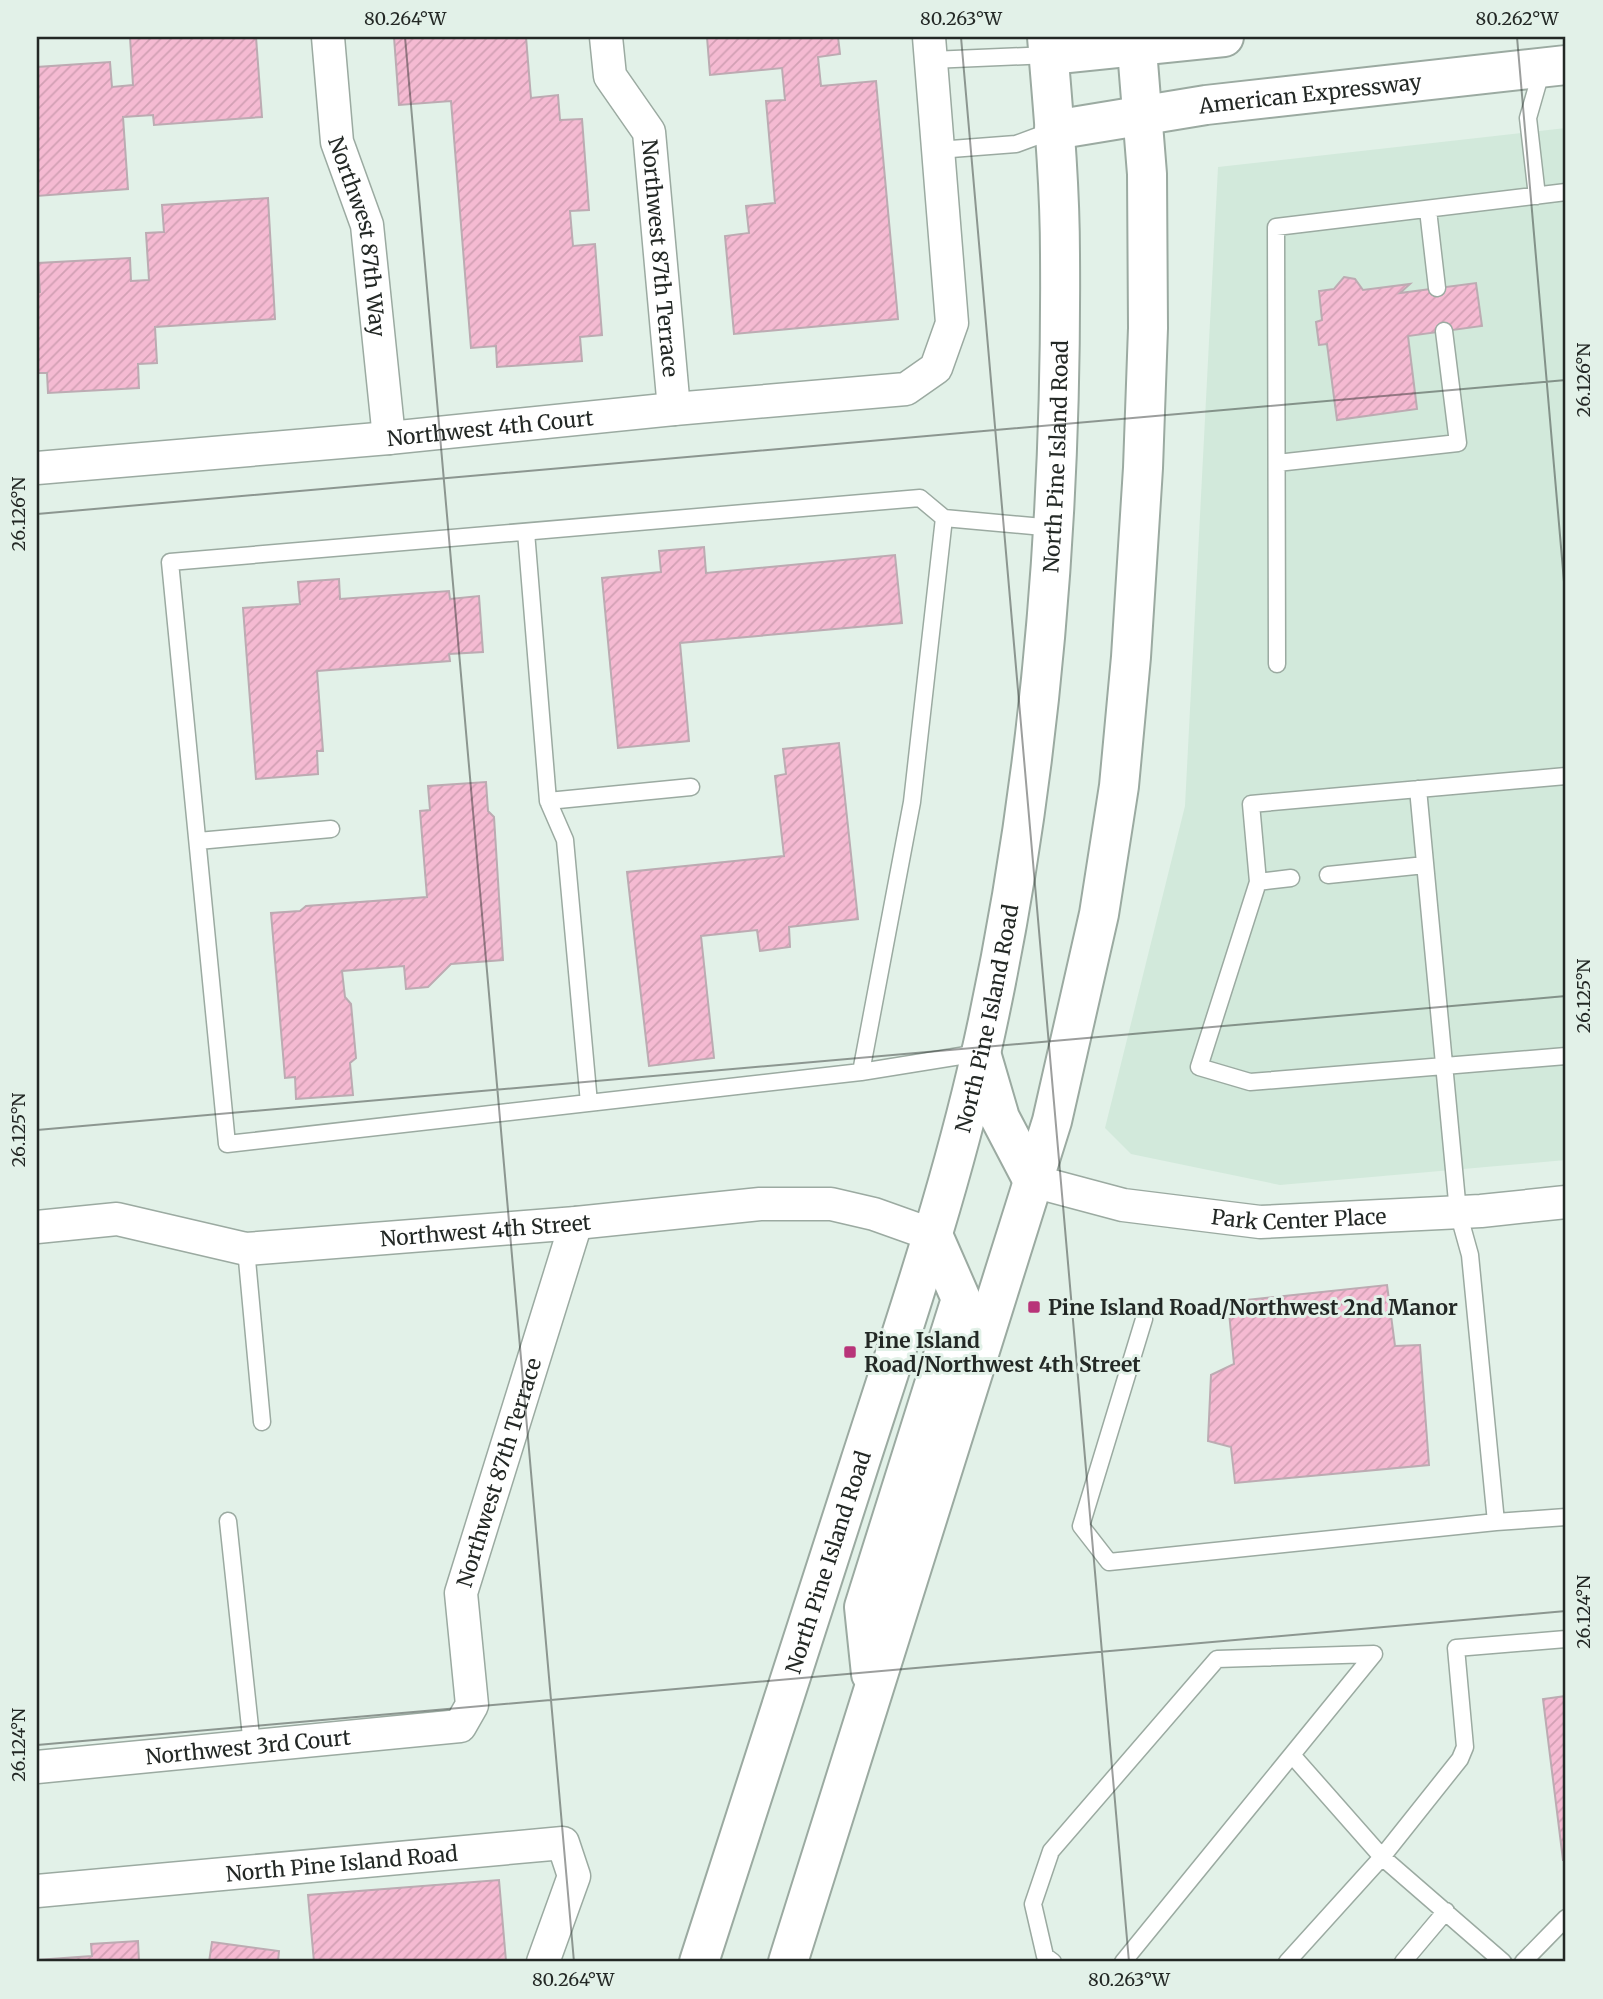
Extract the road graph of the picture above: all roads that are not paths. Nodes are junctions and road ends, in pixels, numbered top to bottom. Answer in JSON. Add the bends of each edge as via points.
{"nodes":[{"id":1,"x":328,"y":37,"type":"edge"},
{"id":2,"x":606,"y":37,"type":"edge"},
{"id":3,"x":1224,"y":37,"type":"edge"},
{"id":4,"x":1136,"y":42,"type":"edge"},
{"id":5,"x":1048,"y":46,"type":"edge"},
{"id":6,"x":930,"y":48,"type":"edge"},
{"id":7,"x":1558,"y":62,"type":"edge"},
{"id":8,"x":1142,"y":116,"type":"junction"},
{"id":9,"x":1054,"y":130,"type":"junction"},
{"id":10,"x":939,"y":150,"type":"junction"},
{"id":11,"x":1566,"y":192,"type":"edge"},
{"id":12,"x":1537,"y":196,"type":"junction"},
{"id":13,"x":1428,"y":209,"type":"junction"},
{"id":14,"x":1437,"y":288,"type":"dead end"},
{"id":15,"x":1444,"y":331,"type":"dead end"},
{"id":16,"x":674,"y":409,"type":"junction"},
{"id":17,"x":389,"y":438,"type":"junction"},
{"id":18,"x":1277,"y":463,"type":"junction"},
{"id":19,"x":37,"y":468,"type":"edge"},
{"id":20,"x":944,"y":518,"type":"junction"},
{"id":21,"x":1054,"y":528,"type":"junction"},
{"id":22,"x":526,"y":532,"type":"junction"},
{"id":23,"x":1277,"y":664,"type":"dead end"},
{"id":24,"x":1566,"y":776,"type":"edge"},
{"id":25,"x":691,"y":787,"type":"dead end"},
{"id":26,"x":1418,"y":789,"type":"junction"},
{"id":27,"x":548,"y":801,"type":"junction"},
{"id":28,"x":331,"y":829,"type":"dead end"},
{"id":29,"x":198,"y":841,"type":"junction"},
{"id":30,"x":1425,"y":865,"type":"junction"},
{"id":31,"x":1328,"y":875,"type":"dead end"},
{"id":32,"x":1291,"y":878,"type":"dead end"},
{"id":33,"x":1258,"y":882,"type":"junction"},
{"id":34,"x":981,"y":1053,"type":"junction"},
{"id":35,"x":1566,"y":1056,"type":"edge"},
{"id":36,"x":1443,"y":1066,"type":"junction"},
{"id":37,"x":861,"y":1072,"type":"junction"},
{"id":38,"x":589,"y":1103,"type":"junction"},
{"id":39,"x":1033,"y":1181,"type":"junction"},
{"id":40,"x":1566,"y":1202,"type":"edge"},
{"id":41,"x":1458,"y":1212,"type":"junction"},
{"id":42,"x":576,"y":1223,"type":"junction"},
{"id":43,"x":37,"y":1227,"type":"edge"},
{"id":44,"x":933,"y":1235,"type":"junction"},
{"id":45,"x":246,"y":1249,"type":"junction"},
{"id":46,"x":1144,"y":1319,"type":"dead end"},
{"id":47,"x":262,"y":1422,"type":"dead end"},
{"id":48,"x":1566,"y":1517,"type":"edge"},
{"id":49,"x":228,"y":1521,"type":"dead end"},
{"id":50,"x":1496,"y":1522,"type":"junction"},
{"id":51,"x":1566,"y":1639,"type":"edge"},
{"id":52,"x":873,"y":1690,"type":"junction"},
{"id":53,"x":460,"y":1726,"type":"joint"},
{"id":54,"x":252,"y":1746,"type":"junction"},
{"id":55,"x":1292,"y":1755,"type":"junction"},
{"id":56,"x":37,"y":1768,"type":"edge"},
{"id":57,"x":1382,"y":1857,"type":"junction"},
{"id":58,"x":37,"y":1891,"type":"edge"},
{"id":59,"x":1446,"y":1911,"type":"junction"},
{"id":60,"x":1566,"y":1919,"type":"edge"},
{"id":61,"x":543,"y":1962,"type":"edge"},
{"id":62,"x":699,"y":1962,"type":"edge"},
{"id":63,"x":788,"y":1962,"type":"edge"},
{"id":64,"x":1053,"y":1962,"type":"edge"},
{"id":65,"x":1123,"y":1962,"type":"edge"},
{"id":66,"x":1287,"y":1962,"type":"edge"},
{"id":67,"x":1403,"y":1962,"type":"edge"},
{"id":68,"x":1503,"y":1962,"type":"edge"},
{"id":69,"x":1524,"y":1962,"type":"edge"}],
"edges":[{"from":1,"to":17,"type":"street","name":"Northwest 87th Way","via":[[337,142],[367,225]]},
{"from":2,"to":16,"type":"street","name":"Northwest 87th Terrace","via":[[610,76],[649,132]]},
{"from":3,"to":4,"type":"main road"},
{"from":4,"to":5,"type":"main road"},
{"from":4,"to":8,"type":"main road"},
{"from":5,"to":6,"type":"lane"},
{"from":5,"to":9,"type":"main road","name":"North Pine Island Road"},
{"from":6,"to":10,"type":"street"},
{"from":7,"to":8,"type":"main road","name":"American Expressway"},
{"from":7,"to":12,"type":"lane","via":[[1528,118]]},
{"from":8,"to":9,"type":"main road","name":"American Expressway"},
{"from":8,"to":39,"type":"main road","via":[[1148,342],[1136,590],[1119,786],[1096,927],[1052,1121]]},
{"from":9,"to":10,"type":"lane","via":[[1016,144]]},
{"from":9,"to":21,"type":"main road","name":"North Pine Island Road","via":[[1060,253]]},
{"from":10,"to":16,"type":"street","name":"Northwest 4th Court","via":[[952,323],[936,368],[906,389]]},
{"from":11,"to":12,"type":"lane"},
{"from":12,"to":13,"type":"lane"},
{"from":13,"to":14,"type":"lane"},
{"from":13,"to":18,"type":"lane","via":[[1276,227]]},
{"from":15,"to":18,"type":"lane","via":[[1458,443]]},
{"from":16,"to":17,"type":"street","name":"Northwest 4th Court"},
{"from":17,"to":19,"type":"street","name":"Northwest 4th Court"},
{"from":18,"to":23,"type":"lane"},
{"from":20,"to":21,"type":"lane"},
{"from":20,"to":22,"type":"lane","via":[[920,498]]},
{"from":20,"to":37,"type":"lane","via":[[912,802]]},
{"from":21,"to":34,"type":"main road","name":"North Pine Island Road","via":[[1044,666],[1026,804]]},
{"from":22,"to":27,"type":"lane"},
{"from":22,"to":29,"type":"lane","via":[[170,562]]},
{"from":24,"to":26,"type":"lane"},
{"from":25,"to":27,"type":"lane"},
{"from":26,"to":30,"type":"lane"},
{"from":26,"to":33,"type":"lane","via":[[1251,804]]},
{"from":27,"to":38,"type":"lane","via":[[565,840]]},
{"from":28,"to":29,"type":"lane"},
{"from":29,"to":38,"type":"lane","via":[[227,1144]]},
{"from":30,"to":31,"type":"lane"},
{"from":30,"to":36,"type":"lane"},
{"from":32,"to":33,"type":"lane"},
{"from":33,"to":36,"type":"lane","via":[[1199,1068],[1250,1082]]},
{"from":34,"to":37,"type":"lane"},
{"from":34,"to":39,"type":"main road","via":[[1000,1118]]},
{"from":34,"to":44,"type":"main road","name":"North Pine Island Road"},
{"from":35,"to":36,"type":"lane"},
{"from":36,"to":41,"type":"lane"},
{"from":37,"to":38,"type":"lane"},
{"from":39,"to":41,"type":"street","name":"Park Center Place","via":[[1123,1205],[1260,1222]]},
{"from":39,"to":52,"type":"main road"},
{"from":40,"to":41,"type":"street","name":"Park Center Place"},
{"from":41,"to":50,"type":"lane","via":[[1470,1255]]},
{"from":42,"to":44,"type":"street","name":"Northwest 4th Street","via":[[760,1204],[831,1204]]},
{"from":42,"to":45,"type":"street","name":"Northwest 4th Street"},
{"from":42,"to":53,"type":"street","name":"Northwest 87th Terrace","via":[[461,1593],[472,1705]]},
{"from":43,"to":45,"type":"street","name":"Northwest 4th Street","via":[[117,1219]]},
{"from":44,"to":52,"type":"main road","via":[[961,1299],[864,1607]]},
{"from":44,"to":62,"type":"main road","name":"North Pine Island Road"},
{"from":45,"to":47,"type":"lane"},
{"from":46,"to":50,"type":"lane","via":[[1081,1526],[1109,1562]]},
{"from":48,"to":50,"type":"lane"},
{"from":49,"to":54,"type":"lane"},
{"from":51,"to":57,"type":"lane","via":[[1456,1648],[1465,1746],[1461,1759]]},
{"from":52,"to":63,"type":"main road"},
{"from":53,"to":54,"type":"street","name":"Northwest 3rd Court"},
{"from":54,"to":56,"type":"street","name":"Northwest 3rd Court"},
{"from":55,"to":57,"type":"lane"},
{"from":55,"to":64,"type":"lane","via":[[1374,1654],[1217,1659],[1051,1851],[1033,1904],[1045,1956]]},
{"from":55,"to":65,"type":"lane"},
{"from":57,"to":59,"type":"lane"},
{"from":57,"to":66,"type":"lane"},
{"from":58,"to":61,"type":"street","name":"North Pine Island Road","via":[[563,1843],[574,1876]]},
{"from":59,"to":67,"type":"lane"},
{"from":59,"to":68,"type":"lane"},
{"from":60,"to":69,"type":"lane"}]}
